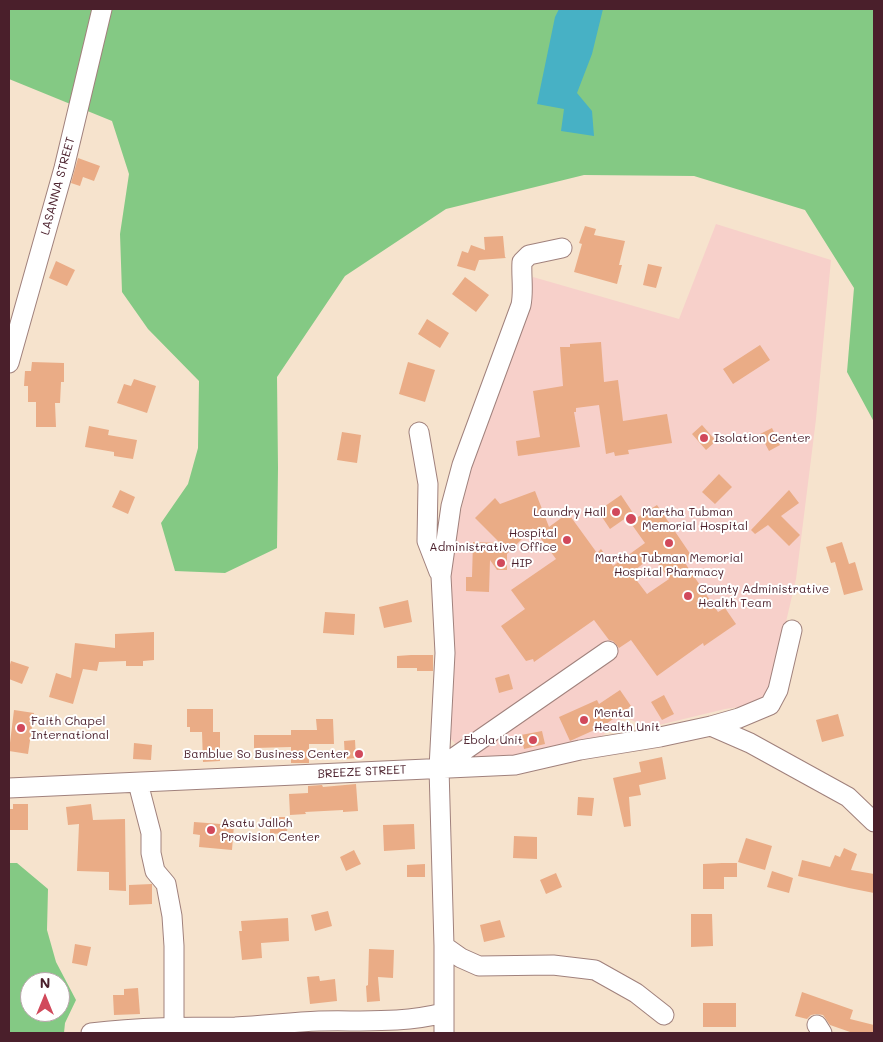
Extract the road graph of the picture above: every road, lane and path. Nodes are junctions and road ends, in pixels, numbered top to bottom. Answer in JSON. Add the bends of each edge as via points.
{"nodes":[{"id":1,"x":102,"y":9,"type":"edge"},
{"id":2,"x":562,"y":248,"type":"dead end"},
{"id":3,"x":9,"y":363,"type":"edge"},
{"id":4,"x":419,"y":432,"type":"dead end"},
{"id":5,"x":440,"y":576,"type":"junction"},
{"id":6,"x":792,"y":630,"type":"dead end"},
{"id":7,"x":608,"y":651,"type":"dead end"},
{"id":8,"x":711,"y":726,"type":"junction"},
{"id":9,"x":438,"y":768,"type":"junction"},
{"id":10,"x":138,"y":782,"type":"junction"},
{"id":11,"x":9,"y":788,"type":"edge"},
{"id":12,"x":874,"y":822,"type":"edge"},
{"id":13,"x":444,"y":946,"type":"junction"},
{"id":14,"x":444,"y":1013,"type":"junction"},
{"id":15,"x":664,"y":1015,"type":"dead end"},
{"id":16,"x":175,"y":1031,"type":"edge"},
{"id":17,"x":91,"y":1033,"type":"edge"},
{"id":18,"x":444,"y":1033,"type":"edge"}],
"edges":[{"from":1,"to":3,"type":"street","name":"LASANNA STREET","via":[[64,168]]},
{"from":2,"to":5,"type":"street","via":[[529,255],[522,262],[520,278],[524,290],[521,306],[462,465],[451,506]]},
{"from":4,"to":5,"type":"street","via":[[428,484],[428,541]]},
{"from":5,"to":9,"type":"street","via":[[445,653]]},
{"from":6,"to":8,"type":"street","name":"BREEZE STREET","via":[[778,690],[770,705]]},
{"from":7,"to":9,"type":"street"},
{"from":8,"to":9,"type":"street","name":"BREEZE STREET","via":[[514,765]]},
{"from":8,"to":12,"type":"street","via":[[750,743],[848,797]]},
{"from":9,"to":10,"type":"street","name":"BREEZE STREET"},
{"from":9,"to":13,"type":"street"},
{"from":10,"to":11,"type":"street","name":"BREEZE STREET"},
{"from":10,"to":16,"type":"street","via":[[151,833],[155,870],[166,884],[172,916]]},
{"from":13,"to":14,"type":"street"},
{"from":13,"to":15,"type":"street","via":[[479,966],[553,965],[595,970],[636,993]]},
{"from":14,"to":16,"type":"street","via":[[384,1022],[319,1021]]},
{"from":14,"to":18,"type":"street"},
{"from":16,"to":17,"type":"street"}]}
